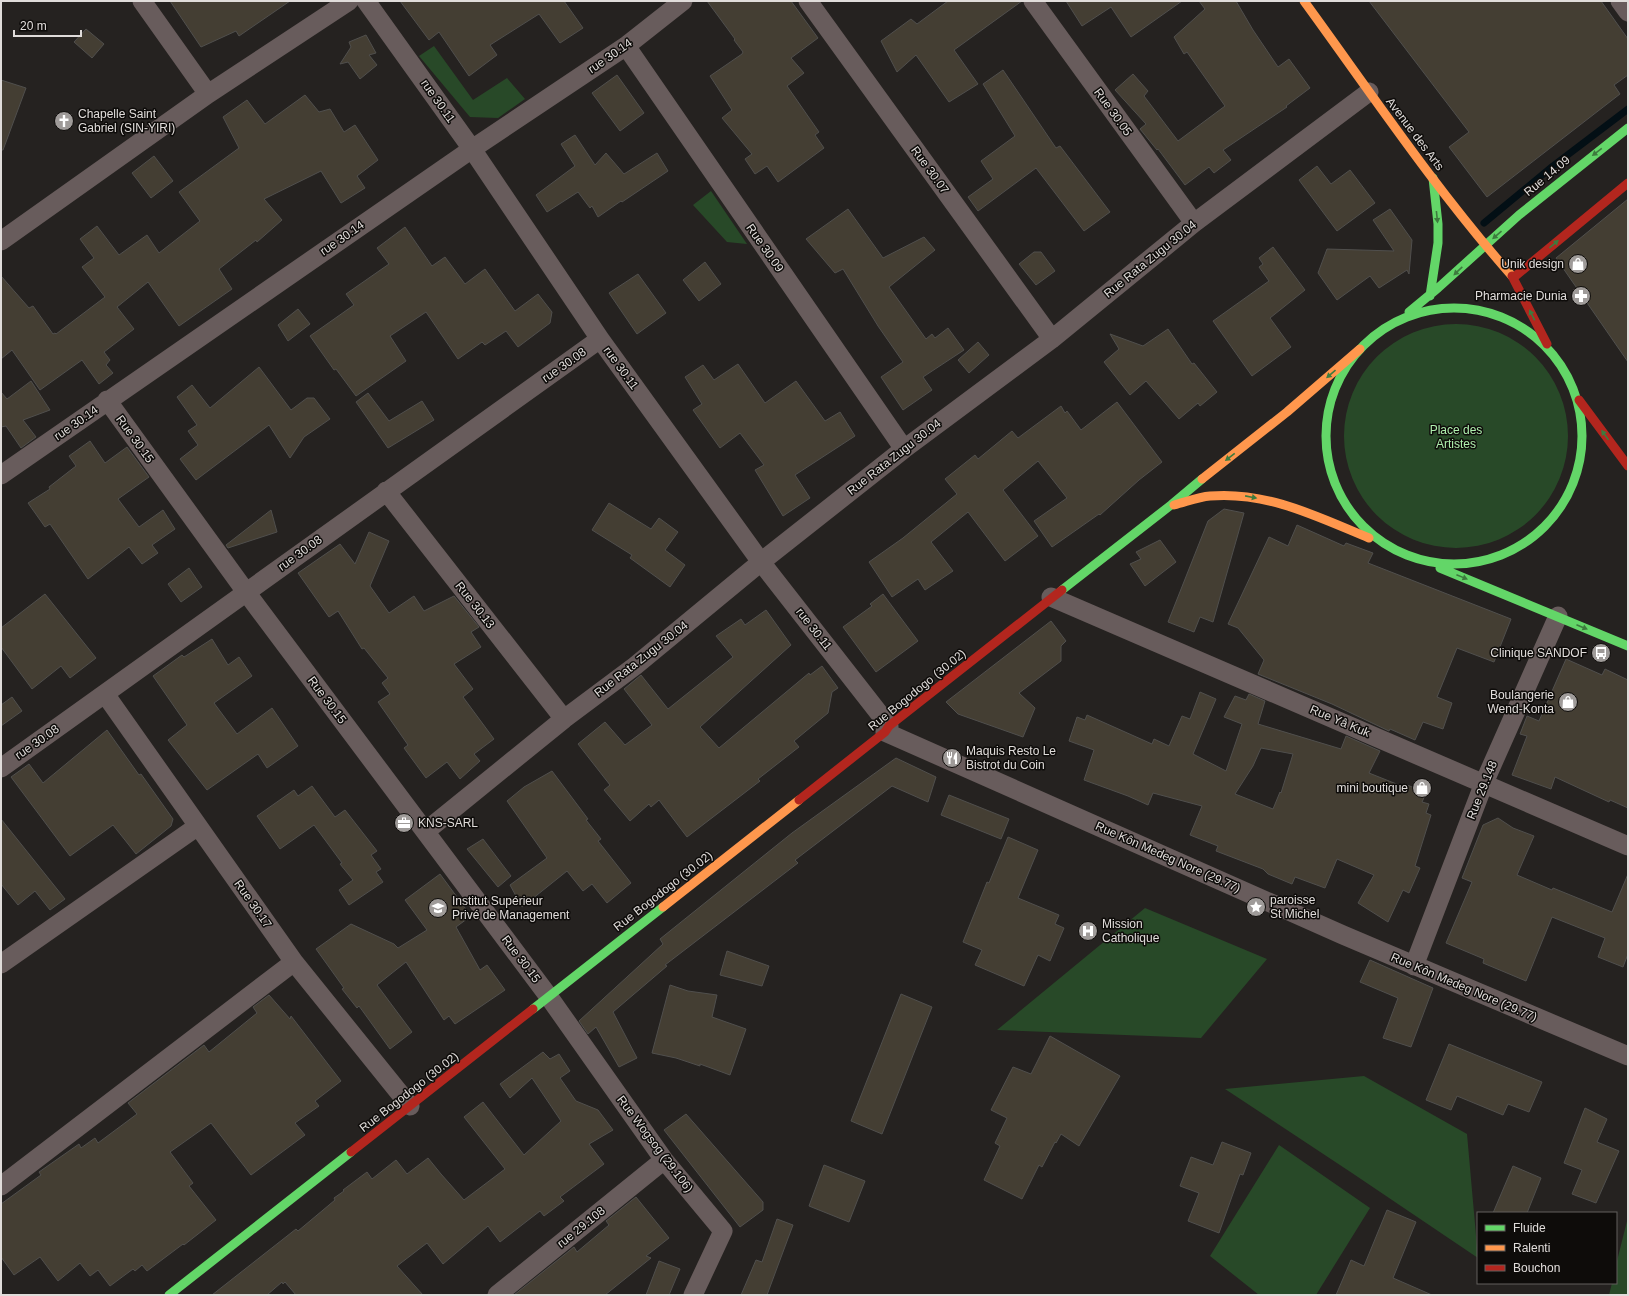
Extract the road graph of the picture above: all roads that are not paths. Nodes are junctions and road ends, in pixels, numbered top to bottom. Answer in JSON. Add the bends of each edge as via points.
{"nodes":[{"id":1,"x":142,"y":1,"type":"edge"},
{"id":2,"x":349,"y":1,"type":"edge"},
{"id":3,"x":366,"y":1,"type":"edge"},
{"id":4,"x":683,"y":1,"type":"edge"},
{"id":5,"x":808,"y":1,"type":"edge"},
{"id":6,"x":1033,"y":1,"type":"edge"},
{"id":7,"x":1304,"y":1,"type":"edge"},
{"id":8,"x":1620,"y":1,"type":"edge"},
{"id":9,"x":1628,"y":12,"type":"edge"},
{"id":10,"x":626,"y":46,"type":"junction"},
{"id":11,"x":1369,"y":92,"type":"junction"},
{"id":12,"x":208,"y":94,"type":"junction"},
{"id":13,"x":1628,"y":128,"type":"edge"},
{"id":14,"x":472,"y":149,"type":"junction"},
{"id":15,"x":1433,"y":178,"type":"junction"},
{"id":16,"x":1628,"y":183,"type":"edge"},
{"id":17,"x":1194,"y":224,"type":"junction"},
{"id":18,"x":1,"y":241,"type":"edge"},
{"id":19,"x":1484,"y":246,"type":"junction"},
{"id":20,"x":1513,"y":278,"type":"junction"},
{"id":21,"x":1430,"y":296,"type":"junction"},
{"id":22,"x":1396,"y":321,"type":"junction"},
{"id":23,"x":600,"y":339,"type":"junction"},
{"id":24,"x":1052,"y":339,"type":"junction"},
{"id":25,"x":1360,"y":349,"type":"junction"},
{"id":26,"x":1550,"y":350,"type":"junction"},
{"id":27,"x":1576,"y":395,"type":"junction"},
{"id":28,"x":107,"y":400,"type":"junction"},
{"id":29,"x":904,"y":449,"type":"junction"},
{"id":30,"x":1628,"y":466,"type":"edge"},
{"id":31,"x":1,"y":475,"type":"edge"},
{"id":32,"x":386,"y":491,"type":"junction"},
{"id":33,"x":1171,"y":505,"type":"junction"},
{"id":34,"x":1381,"y":542,"type":"junction"},
{"id":35,"x":761,"y":562,"type":"junction"},
{"id":36,"x":1426,"y":562,"type":"junction"},
{"id":37,"x":246,"y":592,"type":"junction"},
{"id":38,"x":1051,"y":597,"type":"junction"},
{"id":39,"x":1558,"y":616,"type":"junction"},
{"id":40,"x":1628,"y":646,"type":"edge"},
{"id":41,"x":105,"y":694,"type":"junction"},
{"id":42,"x":564,"y":719,"type":"junction"},
{"id":43,"x":887,"y":729,"type":"junction"},
{"id":44,"x":1,"y":768,"type":"edge"},
{"id":45,"x":1484,"y":783,"type":"junction"},
{"id":46,"x":198,"y":826,"type":"junction"},
{"id":47,"x":426,"y":831,"type":"junction"},
{"id":48,"x":1628,"y":846,"type":"edge"},
{"id":49,"x":294,"y":962,"type":"junction"},
{"id":50,"x":1,"y":964,"type":"edge"},
{"id":51,"x":1414,"y":966,"type":"junction"},
{"id":52,"x":549,"y":997,"type":"junction"},
{"id":53,"x":1628,"y":1056,"type":"edge"},
{"id":54,"x":410,"y":1106,"type":"junction"},
{"id":55,"x":664,"y":1160,"type":"junction"},
{"id":56,"x":1,"y":1186,"type":"edge"},
{"id":57,"x":169,"y":1295,"type":"edge"},
{"id":58,"x":497,"y":1295,"type":"edge"},
{"id":59,"x":693,"y":1295,"type":"edge"}],
"edges":[{"from":1,"to":12,"type":"street"},
{"from":2,"to":12,"type":"street"},
{"from":3,"to":14,"type":"street","name":"rue 30.11"},
{"from":4,"to":10,"type":"street","name":"rue 30.14"},
{"from":5,"to":24,"type":"street","name":"Rue 30.07"},
{"from":6,"to":17,"type":"street","name":"Rue 30.05"},
{"from":7,"to":11,"type":"street","name":"Avenue des Arts"},
{"from":8,"to":9,"type":"street"},
{"from":10,"to":14,"type":"street","name":"rue 30.14"},
{"from":10,"to":29,"type":"street","name":"Rue 30.09"},
{"from":11,"to":15,"type":"street","name":"Avenue des Arts"},
{"from":11,"to":17,"type":"street","name":"Rue Rata Zugu 30.04"},
{"from":12,"to":18,"type":"street"},
{"from":13,"to":19,"type":"street","name":"Rue 14.09","one_way":true,"via":[[1568,173]]},
{"from":14,"to":23,"type":"street","name":"rue 30.11"},
{"from":14,"to":28,"type":"street","name":"rue 30.14"},
{"from":15,"to":19,"type":"street","name":"Avenue des Arts"},
{"from":15,"to":21,"type":"street","one_way":true,"via":[[1438,243]]},
{"from":20,"to":16,"type":"street","one_way":true},
{"from":17,"to":24,"type":"street","name":"Rue Rata Zugu 30.04"},
{"from":19,"to":20,"type":"street","name":"Avenue des Arts"},
{"from":19,"to":21,"type":"street","name":"Rue 14.09","one_way":true},
{"from":26,"to":20,"type":"street","name":"Avenue des Arts","one_way":true},
{"from":21,"to":22,"type":"street","name":"Rue 14.09"},
{"from":22,"to":25,"type":"street"},
{"from":22,"to":26,"type":"street","via":[[1436,308],[1478,310],[1517,324]]},
{"from":23,"to":32,"type":"street","name":"rue 30.08"},
{"from":23,"to":35,"type":"street","name":"rue 30.11"},
{"from":24,"to":29,"type":"street","name":"Rue Rata Zugu 30.04"},
{"from":25,"to":33,"type":"street","name":"Rue Bogodogo (30.02)","one_way":true,"via":[[1287,412]]},
{"from":25,"to":34,"type":"street","via":[[1342,374],[1330,404],[1326,435],[1328,458],[1340,496],[1358,522]]},
{"from":26,"to":27,"type":"street","via":[[1565,371]]},
{"from":30,"to":27,"type":"street","one_way":true},
{"from":27,"to":36,"type":"street","via":[[1582,428],[1580,462],[1568,494],[1549,522],[1524,544],[1493,559],[1460,565]]},
{"from":28,"to":31,"type":"street","name":"rue 30.14"},
{"from":28,"to":37,"type":"street","name":"Rue 30.15"},
{"from":29,"to":35,"type":"street","name":"Rue Rata Zugu 30.04"},
{"from":32,"to":37,"type":"street","name":"rue 30.08"},
{"from":32,"to":42,"type":"street","name":"Rue 30.13"},
{"from":33,"to":34,"type":"street","one_way":true,"via":[[1210,496],[1244,496],[1289,505]]},
{"from":33,"to":38,"type":"street","name":"Rue Bogodogo (30.02)"},
{"from":34,"to":36,"type":"street"},
{"from":35,"to":42,"type":"street","name":"Rue Rata Zugu 30.04","via":[[635,666]]},
{"from":35,"to":43,"type":"street","name":"rue 30.11"},
{"from":36,"to":39,"type":"street","one_way":true},
{"from":37,"to":41,"type":"street","name":"rue 30.08"},
{"from":37,"to":47,"type":"street","name":"Rue 30.15"},
{"from":38,"to":43,"type":"street","name":"Rue Bogodogo (30.02)"},
{"from":38,"to":45,"type":"street","name":"Rue Yâ Kuk"},
{"from":39,"to":40,"type":"street","one_way":true},
{"from":39,"to":45,"type":"street","name":"Rue 29.148"},
{"from":41,"to":44,"type":"street","name":"rue 30.08"},
{"from":41,"to":46,"type":"street","name":"Rue 30.17"},
{"from":42,"to":47,"type":"street","name":"Rue Rata Zugu 30.04"},
{"from":43,"to":51,"type":"street","name":"Rue Kôn Medeg Nore (29.77)"},
{"from":43,"to":52,"type":"street","name":"Rue Bogodogo (30.02)"},
{"from":45,"to":48,"type":"street","name":"Rue Yâ Kuk"},
{"from":45,"to":51,"type":"street","name":"Rue 29.148"},
{"from":46,"to":49,"type":"street","name":"Rue 30.17"},
{"from":46,"to":50,"type":"street"},
{"from":47,"to":52,"type":"street","name":"Rue 30.15"},
{"from":49,"to":54,"type":"street","name":"Rue 30.17"},
{"from":49,"to":56,"type":"street"},
{"from":51,"to":53,"type":"street","name":"Rue Kôn Medeg Nore (29.77)"},
{"from":52,"to":54,"type":"street","name":"Rue Bogodogo (30.02)"},
{"from":52,"to":55,"type":"street","name":"Rue Wogsog (29.106)"},
{"from":54,"to":57,"type":"street","name":"Rue Bogodogo (30.02)"},
{"from":55,"to":58,"type":"street","name":"rue 29.108"},
{"from":55,"to":59,"type":"street","name":"Rue Wogsog (29.106)","via":[[723,1230]]}]}
